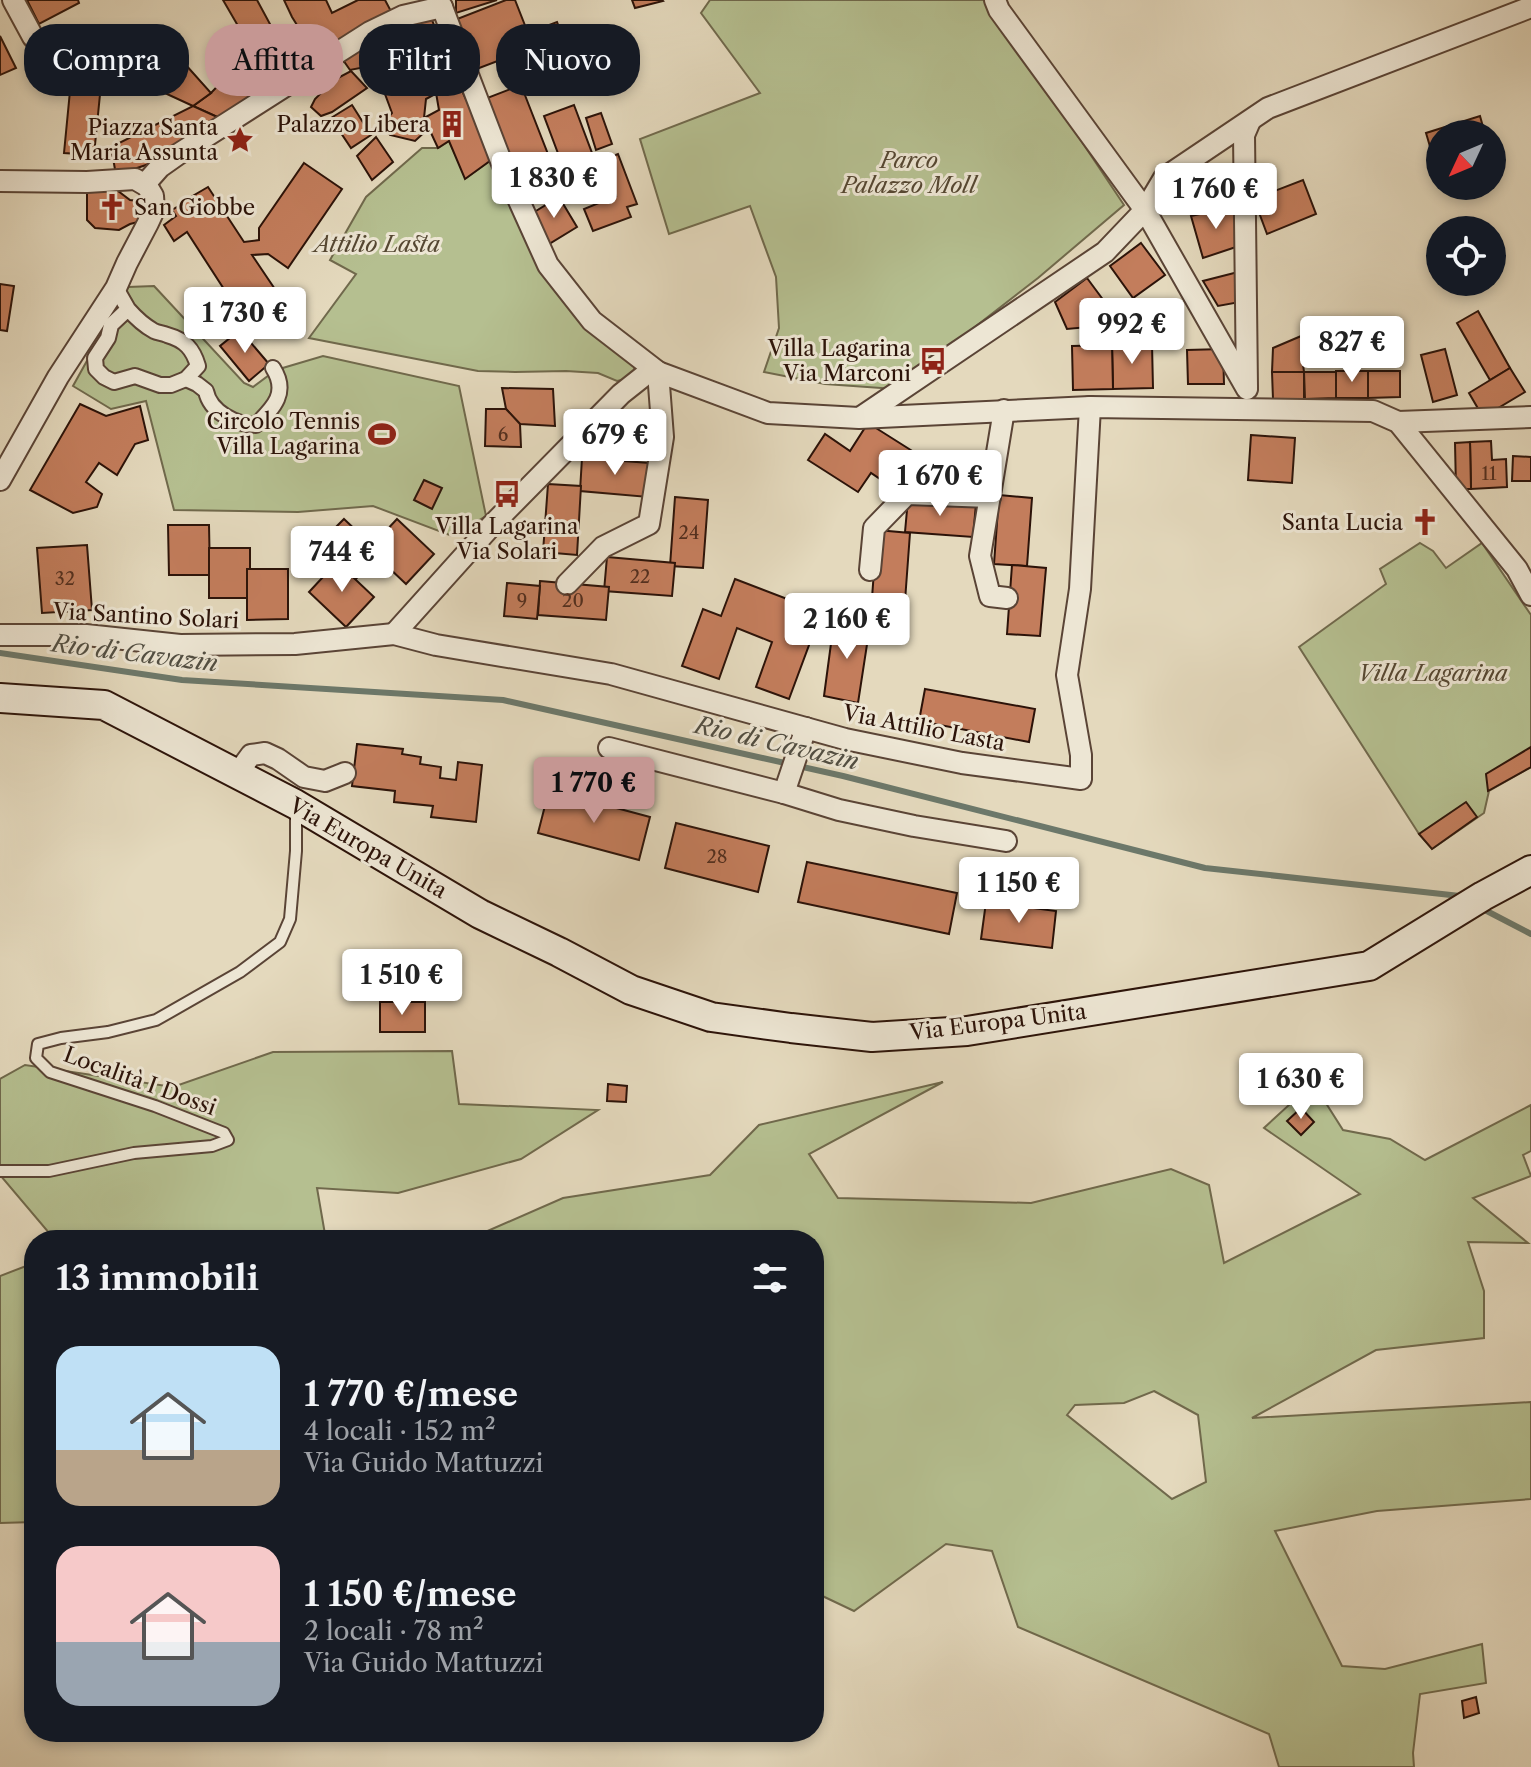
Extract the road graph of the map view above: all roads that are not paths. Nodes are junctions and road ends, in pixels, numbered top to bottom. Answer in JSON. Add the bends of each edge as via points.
{"nodes":[{"id":1,"x":13,"y":0,"type":"edge"},
{"id":2,"x":995,"y":0,"type":"edge"},
{"id":3,"x":445,"y":4,"type":"edge"},
{"id":4,"x":1531,"y":7,"type":"edge"},
{"id":5,"x":399,"y":8,"type":"edge"},
{"id":6,"x":26,"y":24,"type":"edge"},
{"id":7,"x":1250,"y":121,"type":"junction"},
{"id":8,"x":0,"y":181,"type":"edge"},
{"id":9,"x":145,"y":184,"type":"junction"},
{"id":10,"x":1145,"y":210,"type":"junction"},
{"id":11,"x":116,"y":288,"type":"junction"},
{"id":12,"x":128,"y":309,"type":"junction"},
{"id":13,"x":273,"y":368,"type":"dead end"},
{"id":14,"x":658,"y":372,"type":"junction"},
{"id":15,"x":186,"y":379,"type":"junction"},
{"id":16,"x":1247,"y":399,"type":"junction"},
{"id":17,"x":1090,"y":407,"type":"junction"},
{"id":18,"x":1004,"y":410,"type":"junction"},
{"id":19,"x":1531,"y":417,"type":"edge"},
{"id":20,"x":859,"y":418,"type":"junction"},
{"id":21,"x":1398,"y":422,"type":"junction"},
{"id":22,"x":0,"y":480,"type":"edge"},
{"id":23,"x":990,"y":497,"type":"junction"},
{"id":24,"x":870,"y":570,"type":"dead end"},
{"id":25,"x":567,"y":584,"type":"dead end"},
{"id":26,"x":1531,"y":595,"type":"edge"},
{"id":27,"x":1007,"y":598,"type":"dead end"},
{"id":28,"x":394,"y":634,"type":"junction"},
{"id":29,"x":0,"y":635,"type":"edge"},
{"id":30,"x":0,"y":698,"type":"edge"},
{"id":31,"x":806,"y":728,"type":"junction"},
{"id":32,"x":609,"y":748,"type":"dead end"},
{"id":33,"x":345,"y":773,"type":"dead end"},
{"id":34,"x":237,"y":774,"type":"junction"},
{"id":35,"x":784,"y":793,"type":"junction"},
{"id":36,"x":295,"y":804,"type":"junction"},
{"id":37,"x":1006,"y":841,"type":"dead end"},
{"id":38,"x":1531,"y":870,"type":"edge"},
{"id":39,"x":0,"y":1171,"type":"edge"}],
"edges":[{"from":1,"to":6,"type":"street"},
{"from":2,"to":10,"type":"street"},
{"from":3,"to":5,"type":"street"},
{"from":3,"to":14,"type":"street","via":[[501,161],[548,265],[592,321]]},
{"from":4,"to":7,"type":"street","via":[[1268,108]]},
{"from":5,"to":9,"type":"street","via":[[177,155]]},
{"from":7,"to":10,"type":"street","via":[[1164,178]]},
{"from":7,"to":16,"type":"street","via":[[1244,135]]},
{"from":8,"to":9,"type":"street","via":[[135,179]]},
{"from":9,"to":11,"type":"street","via":[[154,203]]},
{"from":10,"to":16,"type":"street"},
{"from":10,"to":20,"type":"street","via":[[1105,252]]},
{"from":11,"to":12,"type":"street"},
{"from":11,"to":22,"type":"street"},
{"from":12,"to":15,"type":"street","via":[[153,330],[186,343],[198,366]]},
{"from":12,"to":15,"type":"street","via":[[111,325],[95,358],[96,369],[114,382],[135,376],[171,385]]},
{"from":13,"to":15,"type":"street","via":[[281,385],[278,397],[256,425],[217,411],[206,391]]},
{"from":14,"to":20,"type":"street","via":[[768,413]]},
{"from":14,"to":25,"type":"street","via":[[666,478],[649,524],[603,547]]},
{"from":14,"to":28,"type":"street","via":[[645,375],[621,394]]},
{"from":16,"to":17,"type":"street"},
{"from":16,"to":21,"type":"street","via":[[1373,411]]},
{"from":17,"to":18,"type":"street"},
{"from":17,"to":31,"type":"street","name":"Via Attilio Lasta","via":[[1080,589],[1067,675],[1081,779],[962,763]]},
{"from":18,"to":20,"type":"street"},
{"from":18,"to":23,"type":"street"},
{"from":19,"to":21,"type":"street"},
{"from":21,"to":26,"type":"street","via":[[1517,569]]},
{"from":23,"to":24,"type":"street","via":[[907,494],[874,528]]},
{"from":23,"to":27,"type":"street","via":[[980,556],[990,596]]},
{"from":28,"to":29,"type":"street","name":"Via Santino Solari","via":[[295,644],[180,645],[86,635]]},
{"from":28,"to":31,"type":"street","name":"Via Attilio Lasta","via":[[611,674]]},
{"from":30,"to":34,"type":"main road","name":"Via Europa Unita","via":[[104,705]]},
{"from":31,"to":35,"type":"street"},
{"from":32,"to":35,"type":"street"},
{"from":33,"to":34,"type":"street","name":"Via Europa Unita","via":[[325,781],[304,777],[265,753],[251,755]]},
{"from":34,"to":36,"type":"main road","name":"Via Europa Unita"},
{"from":35,"to":37,"type":"street","via":[[839,810]]},
{"from":36,"to":38,"type":"main road","name":"Via Europa Unita","via":[[480,914],[631,990],[711,1017],[872,1037],[967,1031],[1369,966]]},
{"from":36,"to":39,"type":"lane","name":"Località I Dossi","via":[[290,919],[280,942],[240,972],[156,1020],[38,1044],[36,1058],[50,1072],[155,1106],[224,1133],[228,1140],[49,1171]]}]}
